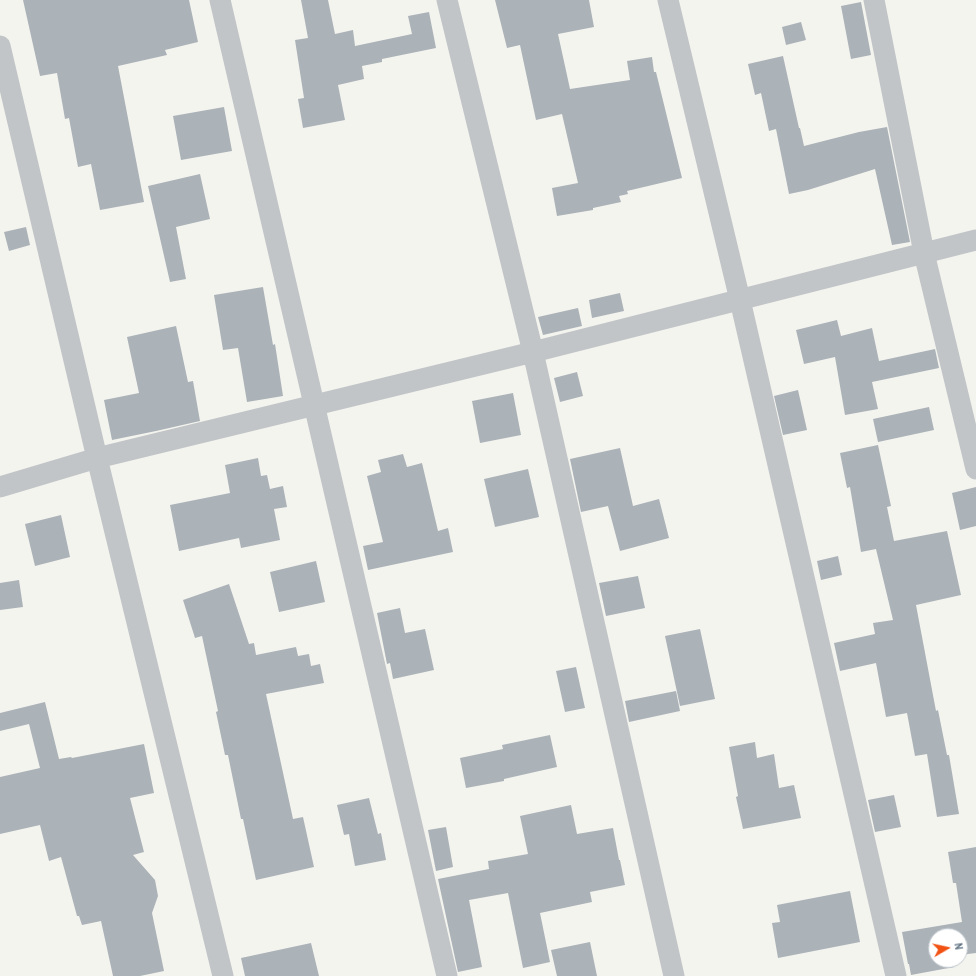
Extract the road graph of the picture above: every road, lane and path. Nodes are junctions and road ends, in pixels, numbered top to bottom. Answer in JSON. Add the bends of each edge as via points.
{"nodes":[{"id":1,"x":220,"y":0,"type":"edge"},
{"id":2,"x":447,"y":0,"type":"edge"},
{"id":3,"x":668,"y":0,"type":"edge"},
{"id":4,"x":874,"y":0,"type":"edge"},
{"id":5,"x":0,"y":46,"type":"edge"},
{"id":6,"x":976,"y":240,"type":"edge"},
{"id":7,"x":924,"y":253,"type":"junction"},
{"id":8,"x":740,"y":300,"type":"junction"},
{"id":9,"x":533,"y":352,"type":"junction"},
{"id":10,"x":314,"y":406,"type":"junction"},
{"id":11,"x":98,"y":458,"type":"junction"},
{"id":12,"x":976,"y":468,"type":"edge"},
{"id":13,"x":0,"y":487,"type":"edge"},
{"id":14,"x":222,"y":976,"type":"edge"},
{"id":15,"x":447,"y":976,"type":"edge"},
{"id":16,"x":674,"y":976,"type":"edge"},
{"id":17,"x":896,"y":976,"type":"edge"}],
"edges":[{"from":1,"to":10,"type":"street"},
{"from":2,"to":9,"type":"street"},
{"from":3,"to":8,"type":"street"},
{"from":4,"to":7,"type":"street"},
{"from":5,"to":11,"type":"street"},
{"from":6,"to":7,"type":"street"},
{"from":7,"to":8,"type":"street"},
{"from":7,"to":12,"type":"street"},
{"from":8,"to":9,"type":"street"},
{"from":8,"to":17,"type":"street"},
{"from":9,"to":10,"type":"street"},
{"from":9,"to":16,"type":"street"},
{"from":10,"to":11,"type":"street"},
{"from":10,"to":15,"type":"street"},
{"from":11,"to":13,"type":"street"},
{"from":11,"to":14,"type":"street"}]}
